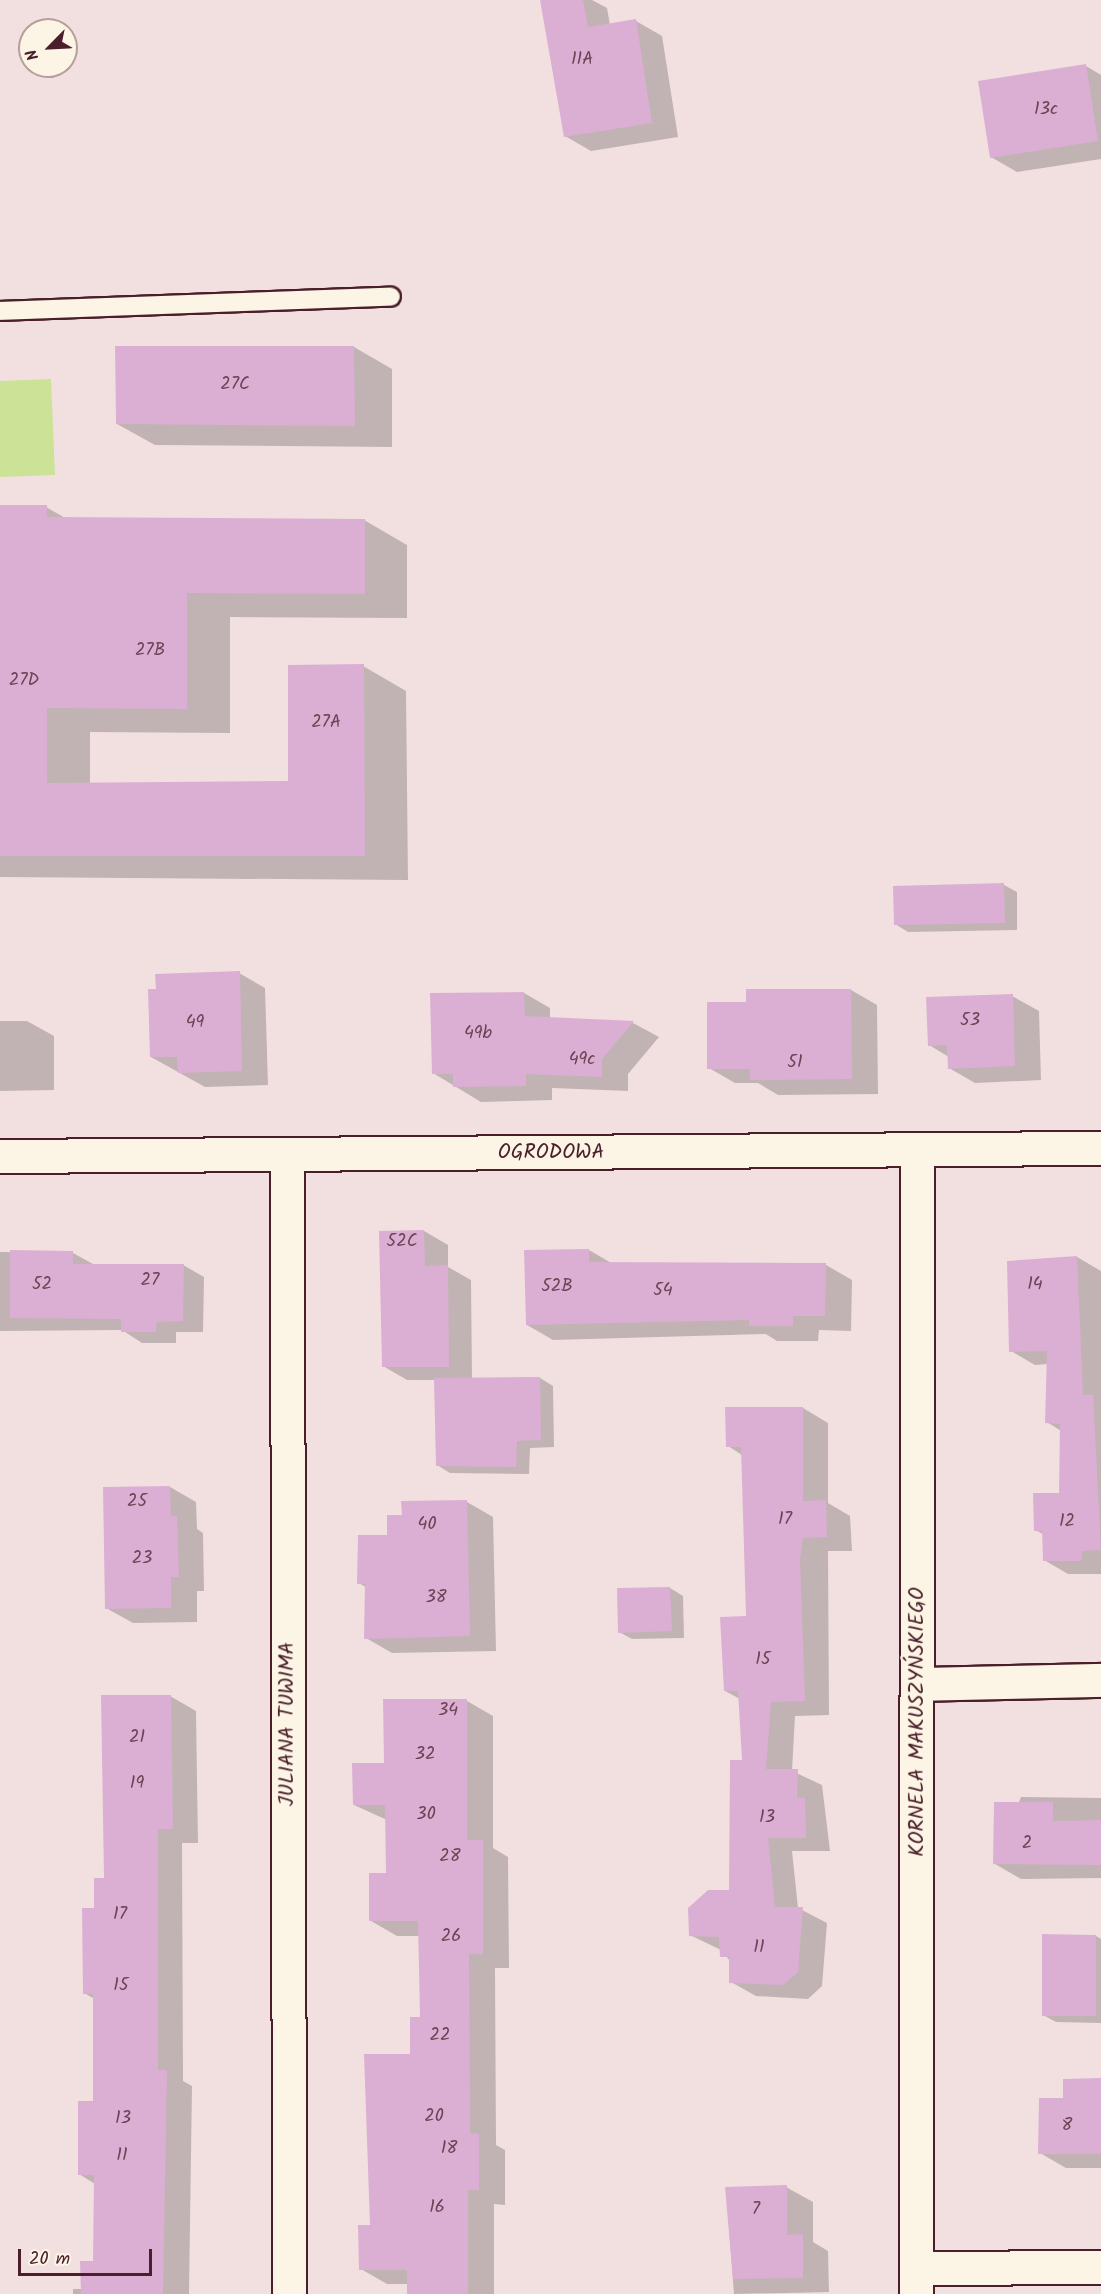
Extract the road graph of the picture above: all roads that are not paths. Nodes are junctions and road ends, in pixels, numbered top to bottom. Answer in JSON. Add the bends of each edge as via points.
{"nodes":[{"id":1,"x":391,"y":297,"type":"dead end"},
{"id":2,"x":0,"y":311,"type":"edge"},
{"id":3,"x":1101,"y":1148,"type":"edge"},
{"id":4,"x":917,"y":1150,"type":"junction"},
{"id":5,"x":287,"y":1155,"type":"junction"},
{"id":6,"x":0,"y":1156,"type":"edge"},
{"id":7,"x":1101,"y":1680,"type":"edge"},
{"id":8,"x":918,"y":1684,"type":"junction"},
{"id":9,"x":1101,"y":2267,"type":"edge"},
{"id":10,"x":916,"y":2281,"type":"edge"},
{"id":11,"x":289,"y":2294,"type":"edge"}],
"edges":[{"from":1,"to":2,"type":"lane"},
{"from":3,"to":4,"type":"street","name":"OGRODOWA"},
{"from":4,"to":5,"type":"street","name":"OGRODOWA"},
{"from":4,"to":8,"type":"street","name":"KORNELA MAKUSZYŃSKIEGO"},
{"from":5,"to":6,"type":"street","name":"OGRODOWA"},
{"from":5,"to":11,"type":"street","name":"JULIANA TUWIMA"},
{"from":7,"to":8,"type":"street"},
{"from":8,"to":10,"type":"street","name":"KORNELA MAKUSZYŃSKIEGO"},
{"from":9,"to":10,"type":"street"}]}
